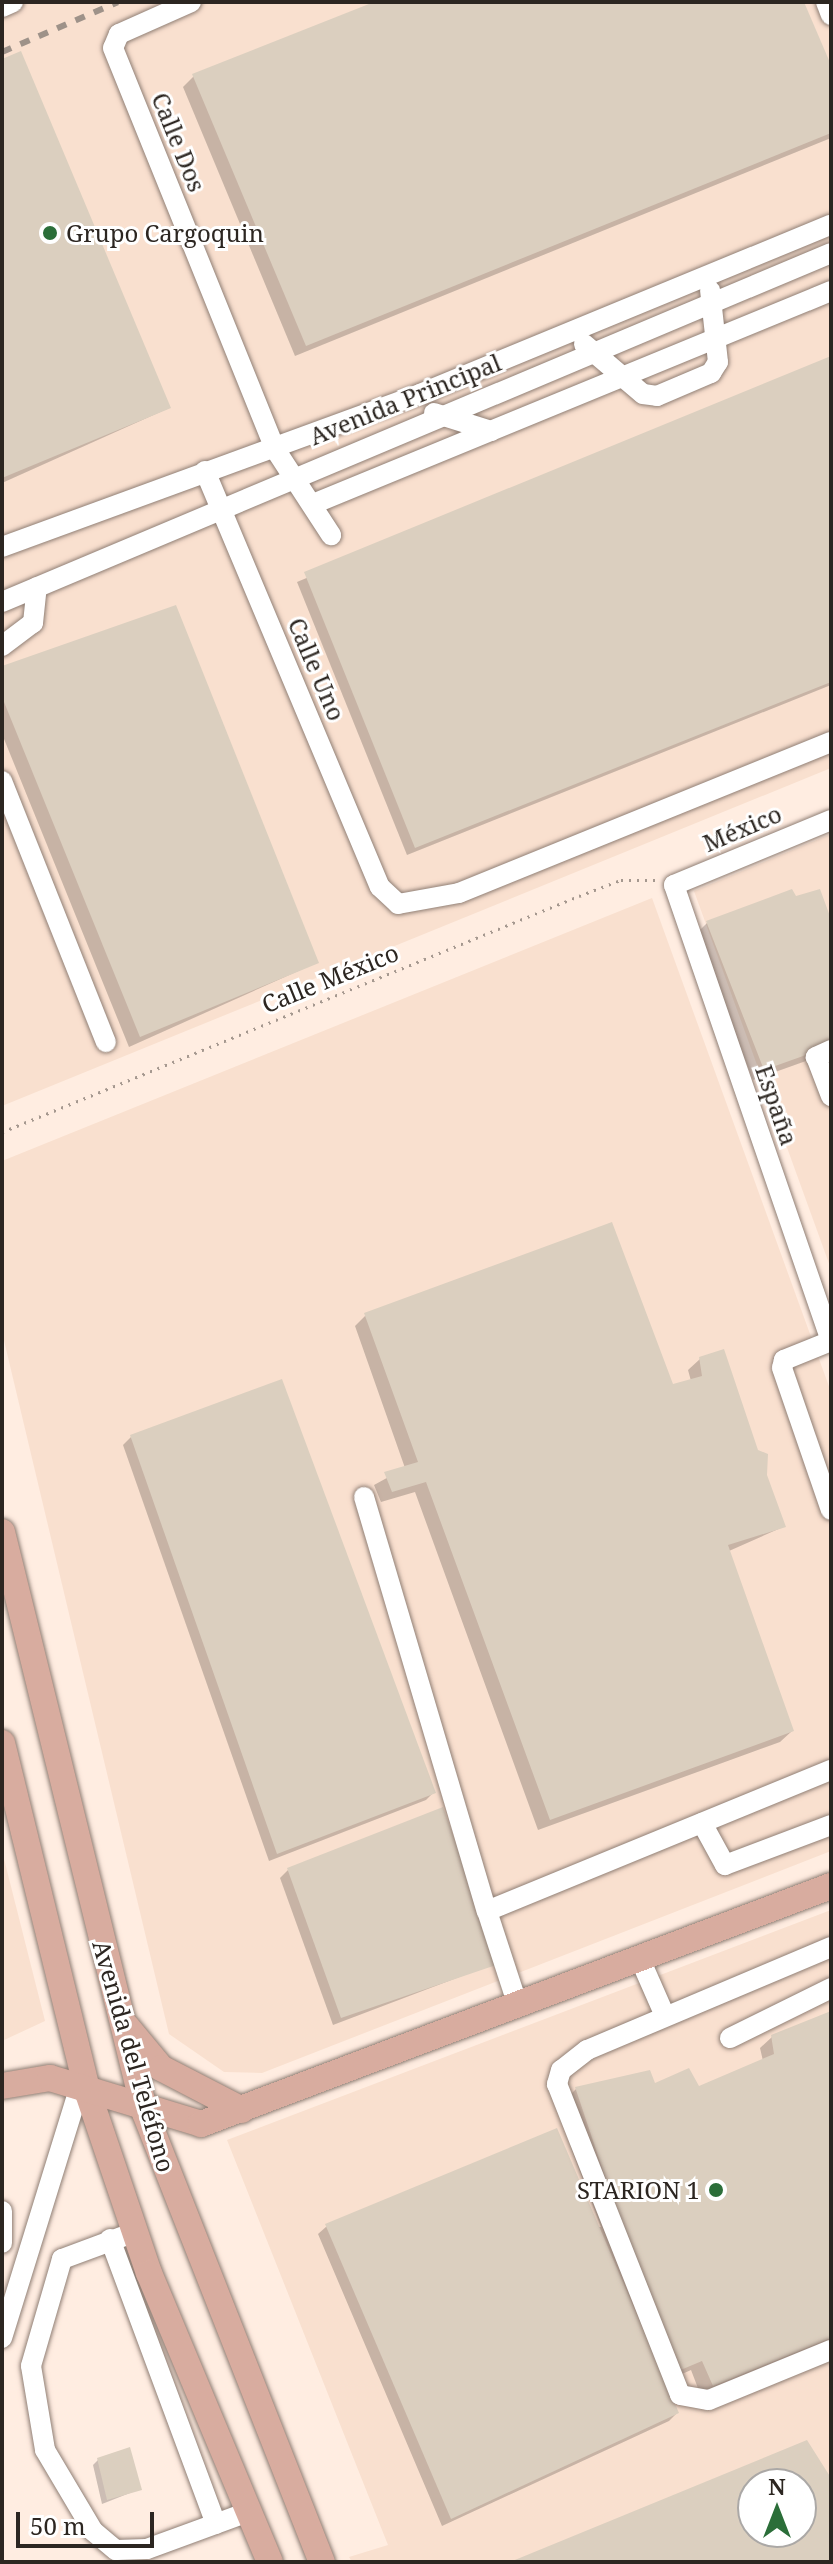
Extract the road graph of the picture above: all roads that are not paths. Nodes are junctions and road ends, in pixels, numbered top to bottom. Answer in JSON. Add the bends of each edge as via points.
{"nodes":[{"id":1,"x":13,"y":2,"type":"edge"},
{"id":2,"x":191,"y":2,"type":"edge"},
{"id":3,"x":826,"y":2,"type":"edge"},
{"id":4,"x":2,"y":7,"type":"edge"},
{"id":5,"x":831,"y":15,"type":"edge"},
{"id":6,"x":831,"y":225,"type":"edge"},
{"id":7,"x":831,"y":253,"type":"edge"},
{"id":8,"x":704,"y":278,"type":"junction"},
{"id":9,"x":831,"y":291,"type":"edge"},
{"id":10,"x":715,"y":301,"type":"junction"},
{"id":11,"x":576,"y":330,"type":"junction"},
{"id":12,"x":717,"y":338,"type":"junction"},
{"id":13,"x":589,"y":352,"type":"junction"},
{"id":14,"x":621,"y":378,"type":"junction"},
{"id":15,"x":420,"y":394,"type":"junction"},
{"id":16,"x":435,"y":415,"type":"junction"},
{"id":17,"x":491,"y":431,"type":"junction"},
{"id":18,"x":275,"y":449,"type":"junction"},
{"id":19,"x":205,"y":471,"type":"junction"},
{"id":20,"x":294,"y":473,"type":"junction"},
{"id":21,"x":313,"y":504,"type":"junction"},
{"id":22,"x":222,"y":509,"type":"junction"},
{"id":23,"x":331,"y":535,"type":"dead end"},
{"id":24,"x":3,"y":545,"type":"edge"},
{"id":25,"x":37,"y":587,"type":"junction"},
{"id":26,"x":2,"y":602,"type":"edge"},
{"id":27,"x":2,"y":646,"type":"edge"},
{"id":28,"x":831,"y":742,"type":"edge"},
{"id":29,"x":2,"y":781,"type":"edge"},
{"id":30,"x":831,"y":820,"type":"edge"},
{"id":31,"x":674,"y":885,"type":"joint"},
{"id":32,"x":106,"y":1042,"type":"dead end"},
{"id":33,"x":831,"y":1050,"type":"edge"},
{"id":34,"x":831,"y":1096,"type":"edge"},
{"id":35,"x":824,"y":1298,"type":"edge"},
{"id":36,"x":831,"y":1341,"type":"edge"},
{"id":37,"x":364,"y":1497,"type":"dead end"},
{"id":38,"x":831,"y":1510,"type":"edge"},
{"id":39,"x":2,"y":1532,"type":"edge"},
{"id":40,"x":2,"y":1743,"type":"edge"},
{"id":41,"x":831,"y":1770,"type":"edge"},
{"id":42,"x":702,"y":1823,"type":"junction"},
{"id":43,"x":831,"y":1825,"type":"edge"},
{"id":44,"x":831,"y":1886,"type":"edge"},
{"id":45,"x":487,"y":1911,"type":"junction"},
{"id":46,"x":830,"y":1950,"type":"edge"},
{"id":47,"x":640,"y":1959,"type":"junction"},
{"id":48,"x":831,"y":1988,"type":"edge"},
{"id":49,"x":518,"y":2006,"type":"junction"},
{"id":50,"x":665,"y":2016,"type":"junction"},
{"id":51,"x":120,"y":2018,"type":"junction"},
{"id":52,"x":730,"y":2038,"type":"dead end"},
{"id":53,"x":2,"y":2086,"type":"edge"},
{"id":54,"x":83,"y":2091,"type":"junction"},
{"id":55,"x":242,"y":2110,"type":"junction"},
{"id":56,"x":145,"y":2113,"type":"junction"},
{"id":57,"x":2,"y":2211,"type":"edge"},
{"id":58,"x":123,"y":2236,"type":"junction"},
{"id":59,"x":2,"y":2243,"type":"edge"},
{"id":60,"x":2,"y":2338,"type":"edge"},
{"id":61,"x":831,"y":2350,"type":"edge"},
{"id":62,"x":248,"y":2512,"type":"junction"},
{"id":63,"x":216,"y":2524,"type":"junction"},
{"id":64,"x":270,"y":2562,"type":"edge"},
{"id":65,"x":322,"y":2562,"type":"edge"}],
"edges":[{"from":1,"to":4,"type":"street"},
{"from":2,"to":18,"type":"street","name":"Calle Dos","via":[[119,34],[112,45]]},
{"from":3,"to":5,"type":"street"},
{"from":6,"to":8,"type":"street","name":"Avenida Principal"},
{"from":7,"to":10,"type":"street","name":"Avenida Principal"},
{"from":8,"to":10,"type":"street"},
{"from":8,"to":11,"type":"street","name":"Avenida Principal"},
{"from":9,"to":12,"type":"street"},
{"from":10,"to":12,"type":"street"},
{"from":10,"to":13,"type":"street","name":"Avenida Principal"},
{"from":11,"to":13,"type":"street"},
{"from":11,"to":15,"type":"street","name":"Avenida Principal"},
{"from":12,"to":14,"type":"street"},
{"from":12,"to":14,"type":"street","via":[[711,373],[657,396]]},
{"from":13,"to":14,"type":"street"},
{"from":13,"to":16,"type":"street","name":"Avenida Principal"},
{"from":14,"to":17,"type":"street"},
{"from":15,"to":16,"type":"street"},
{"from":15,"to":18,"type":"street","name":"Avenida Principal"},
{"from":16,"to":17,"type":"street"},
{"from":16,"to":20,"type":"street","name":"Avenida Principal"},
{"from":17,"to":21,"type":"street"},
{"from":18,"to":19,"type":"street","name":"Avenida Principal"},
{"from":18,"to":20,"type":"street","name":"Calle Dos"},
{"from":19,"to":22,"type":"street","name":"Calle Uno"},
{"from":19,"to":24,"type":"street","name":"Avenida Principal"},
{"from":20,"to":21,"type":"street","name":"Calle Dos"},
{"from":20,"to":22,"type":"street","name":"Avenida Principal"},
{"from":21,"to":23,"type":"street","name":"Calle Dos"},
{"from":22,"to":25,"type":"street","name":"Avenida Principal"},
{"from":22,"to":28,"type":"street","name":"Calle Uno","via":[[380,887],[398,904],[434,902]]},
{"from":25,"to":26,"type":"street","name":"Avenida Principal"},
{"from":25,"to":27,"type":"street","via":[[30,630]]},
{"from":29,"to":32,"type":"street"},
{"from":30,"to":31,"type":"street","name":"México"},
{"from":31,"to":35,"type":"street","name":"España"},
{"from":33,"to":34,"type":"street","via":[[816,1057]]},
{"from":35,"to":36,"type":"street","name":"España"},
{"from":36,"to":38,"type":"street","via":[[784,1360],[782,1368]]},
{"from":37,"to":45,"type":"street"},
{"from":39,"to":51,"type":"main road","name":"Avenida del Teléfono"},
{"from":40,"to":54,"type":"main road","name":"Avenida del Teléfono"},
{"from":41,"to":42,"type":"street"},
{"from":42,"to":43,"type":"street","via":[[725,1865]]},
{"from":42,"to":45,"type":"street"},
{"from":44,"to":47,"type":"main road"},
{"from":45,"to":49,"type":"street"},
{"from":46,"to":50,"type":"street"},
{"from":47,"to":49,"type":"main road"},
{"from":47,"to":50,"type":"street"},
{"from":48,"to":52,"type":"street"},
{"from":49,"to":55,"type":"main road"},
{"from":50,"to":61,"type":"street","via":[[571,2059],[557,2084],[671,2385],[680,2395],[709,2400]]},
{"from":51,"to":55,"type":"main road","via":[[161,2068]]},
{"from":51,"to":56,"type":"main road","name":"Avenida del Teléfono"},
{"from":53,"to":54,"type":"main road","via":[[50,2078]]},
{"from":54,"to":56,"type":"main road"},
{"from":54,"to":58,"type":"main road","name":"Avenida del Teléfono"},
{"from":54,"to":60,"type":"street"},
{"from":55,"to":56,"type":"main road","via":[[201,2124]]},
{"from":56,"to":65,"type":"main road","name":"Avenida del Teléfono","via":[[197,2256]]},
{"from":57,"to":59,"type":"street"},
{"from":58,"to":62,"type":"main road","name":"Avenida del Teléfono"},
{"from":58,"to":63,"type":"street"},
{"from":58,"to":63,"type":"street","via":[[73,2250],[60,2266],[31,2366],[45,2450],[93,2531],[116,2550],[147,2549]]},
{"from":62,"to":63,"type":"street"},
{"from":62,"to":64,"type":"main road","name":"Avenida del Teléfono"}]}
